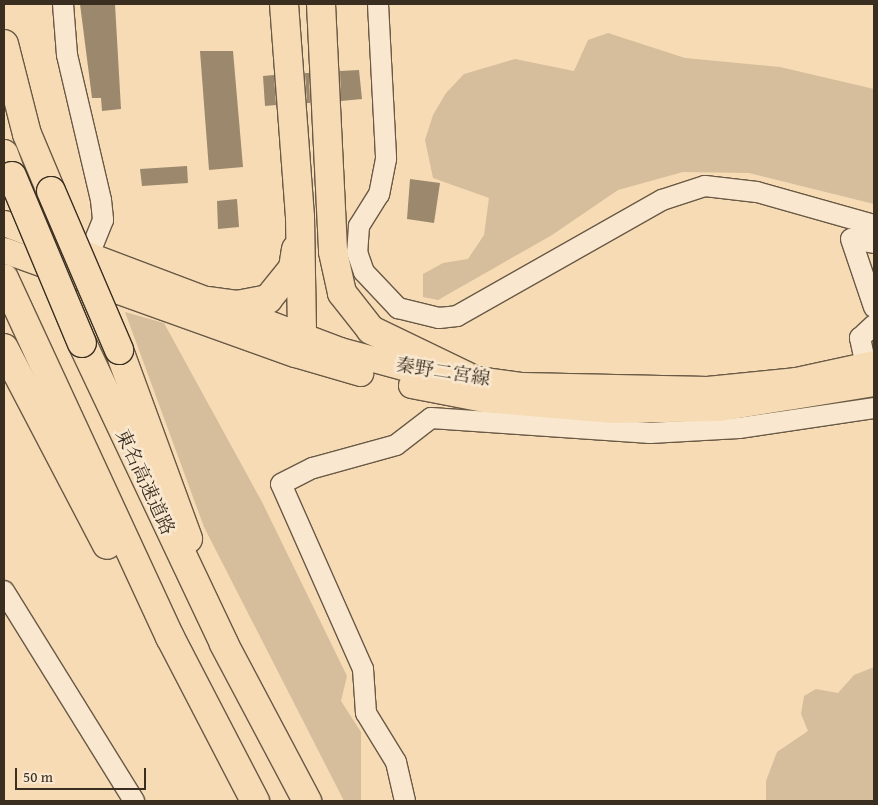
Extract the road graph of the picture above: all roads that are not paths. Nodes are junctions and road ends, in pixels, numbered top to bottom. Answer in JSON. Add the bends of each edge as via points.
{"nodes":[{"id":1,"x":63,"y":4,"type":"edge"},
{"id":2,"x":284,"y":4,"type":"edge"},
{"id":3,"x":378,"y":4,"type":"edge"},
{"id":4,"x":321,"y":6,"type":"edge"},
{"id":5,"x":4,"y":44,"type":"edge"},
{"id":6,"x":332,"y":164,"type":"junction"},
{"id":7,"x":8,"y":165,"type":"edge"},
{"id":8,"x":300,"y":217,"type":"junction"},
{"id":9,"x":855,"y":220,"type":"junction"},
{"id":10,"x":4,"y":223,"type":"edge"},
{"id":11,"x":874,"y":225,"type":"edge"},
{"id":12,"x":850,"y":239,"type":"junction"},
{"id":13,"x":874,"y":242,"type":"edge"},
{"id":14,"x":4,"y":250,"type":"edge"},
{"id":15,"x":89,"y":254,"type":"junction"},
{"id":16,"x":4,"y":278,"type":"edge"},
{"id":17,"x":209,"y":300,"type":"junction"},
{"id":18,"x":874,"y":319,"type":"edge"},
{"id":19,"x":298,"y":344,"type":"junction"},
{"id":20,"x":4,"y":348,"type":"edge"},
{"id":21,"x":871,"y":371,"type":"edge"},
{"id":22,"x":466,"y":376,"type":"junction"},
{"id":23,"x":874,"y":408,"type":"edge"},
{"id":24,"x":4,"y":591,"type":"edge"},
{"id":25,"x":224,"y":644,"type":"junction"},
{"id":26,"x":134,"y":801,"type":"edge"},
{"id":27,"x":253,"y":801,"type":"edge"},
{"id":28,"x":308,"y":801,"type":"edge"},
{"id":29,"x":405,"y":801,"type":"edge"}],
"edges":[{"from":1,"to":15,"type":"street","via":[[67,55],[101,200],[103,220]]},
{"from":2,"to":8,"type":"highway"},
{"from":3,"to":9,"type":"street","via":[[386,159],[379,194],[359,226],[357,252],[364,272],[398,308],[439,318],[457,316],[662,200],[705,186],[757,192]]},
{"from":4,"to":6,"type":"highway"},
{"from":5,"to":25,"type":"highway","bridge":true,"via":[[28,134],[119,350]]},
{"from":6,"to":19,"type":"highway","via":[[315,296]]},
{"from":6,"to":22,"type":"highway","via":[[333,252],[349,306],[384,338]]},
{"from":7,"to":25,"type":"highway","name":"東名高速道路","bridge":true,"via":[[82,344]]},
{"from":8,"to":17,"type":"highway","via":[[293,268],[283,287],[251,305]]},
{"from":8,"to":19,"type":"highway"},
{"from":9,"to":11,"type":"street"},
{"from":9,"to":12,"type":"street"},
{"from":10,"to":15,"type":"main road","name":"秦野二宮線"},
{"from":12,"to":13,"type":"street"},
{"from":12,"to":18,"type":"street"},
{"from":14,"to":19,"type":"main road","name":"秦野二宮線"},
{"from":15,"to":17,"type":"main road","name":"秦野二宮線"},
{"from":16,"to":27,"type":"highway","via":[[170,637]]},
{"from":17,"to":19,"type":"main road","name":"秦野二宮線"},
{"from":18,"to":21,"type":"street","via":[[860,338]]},
{"from":19,"to":21,"type":"main road","name":"秦野二宮線","via":[[383,380],[484,399],[612,410],[719,408]]},
{"from":19,"to":22,"type":"main road","name":"秦野二宮線","via":[[340,350],[418,371]]},
{"from":20,"to":27,"type":"highway","via":[[162,646]]},
{"from":21,"to":22,"type":"main road","name":"秦野二宮線","via":[[707,389],[612,390]]},
{"from":23,"to":29,"type":"street","via":[[739,428],[650,433],[431,418],[396,445],[313,468],[281,484],[362,669],[366,713],[396,762]]},
{"from":24,"to":26,"type":"street"},
{"from":25,"to":28,"type":"highway","name":"東名高速道路"}]}
